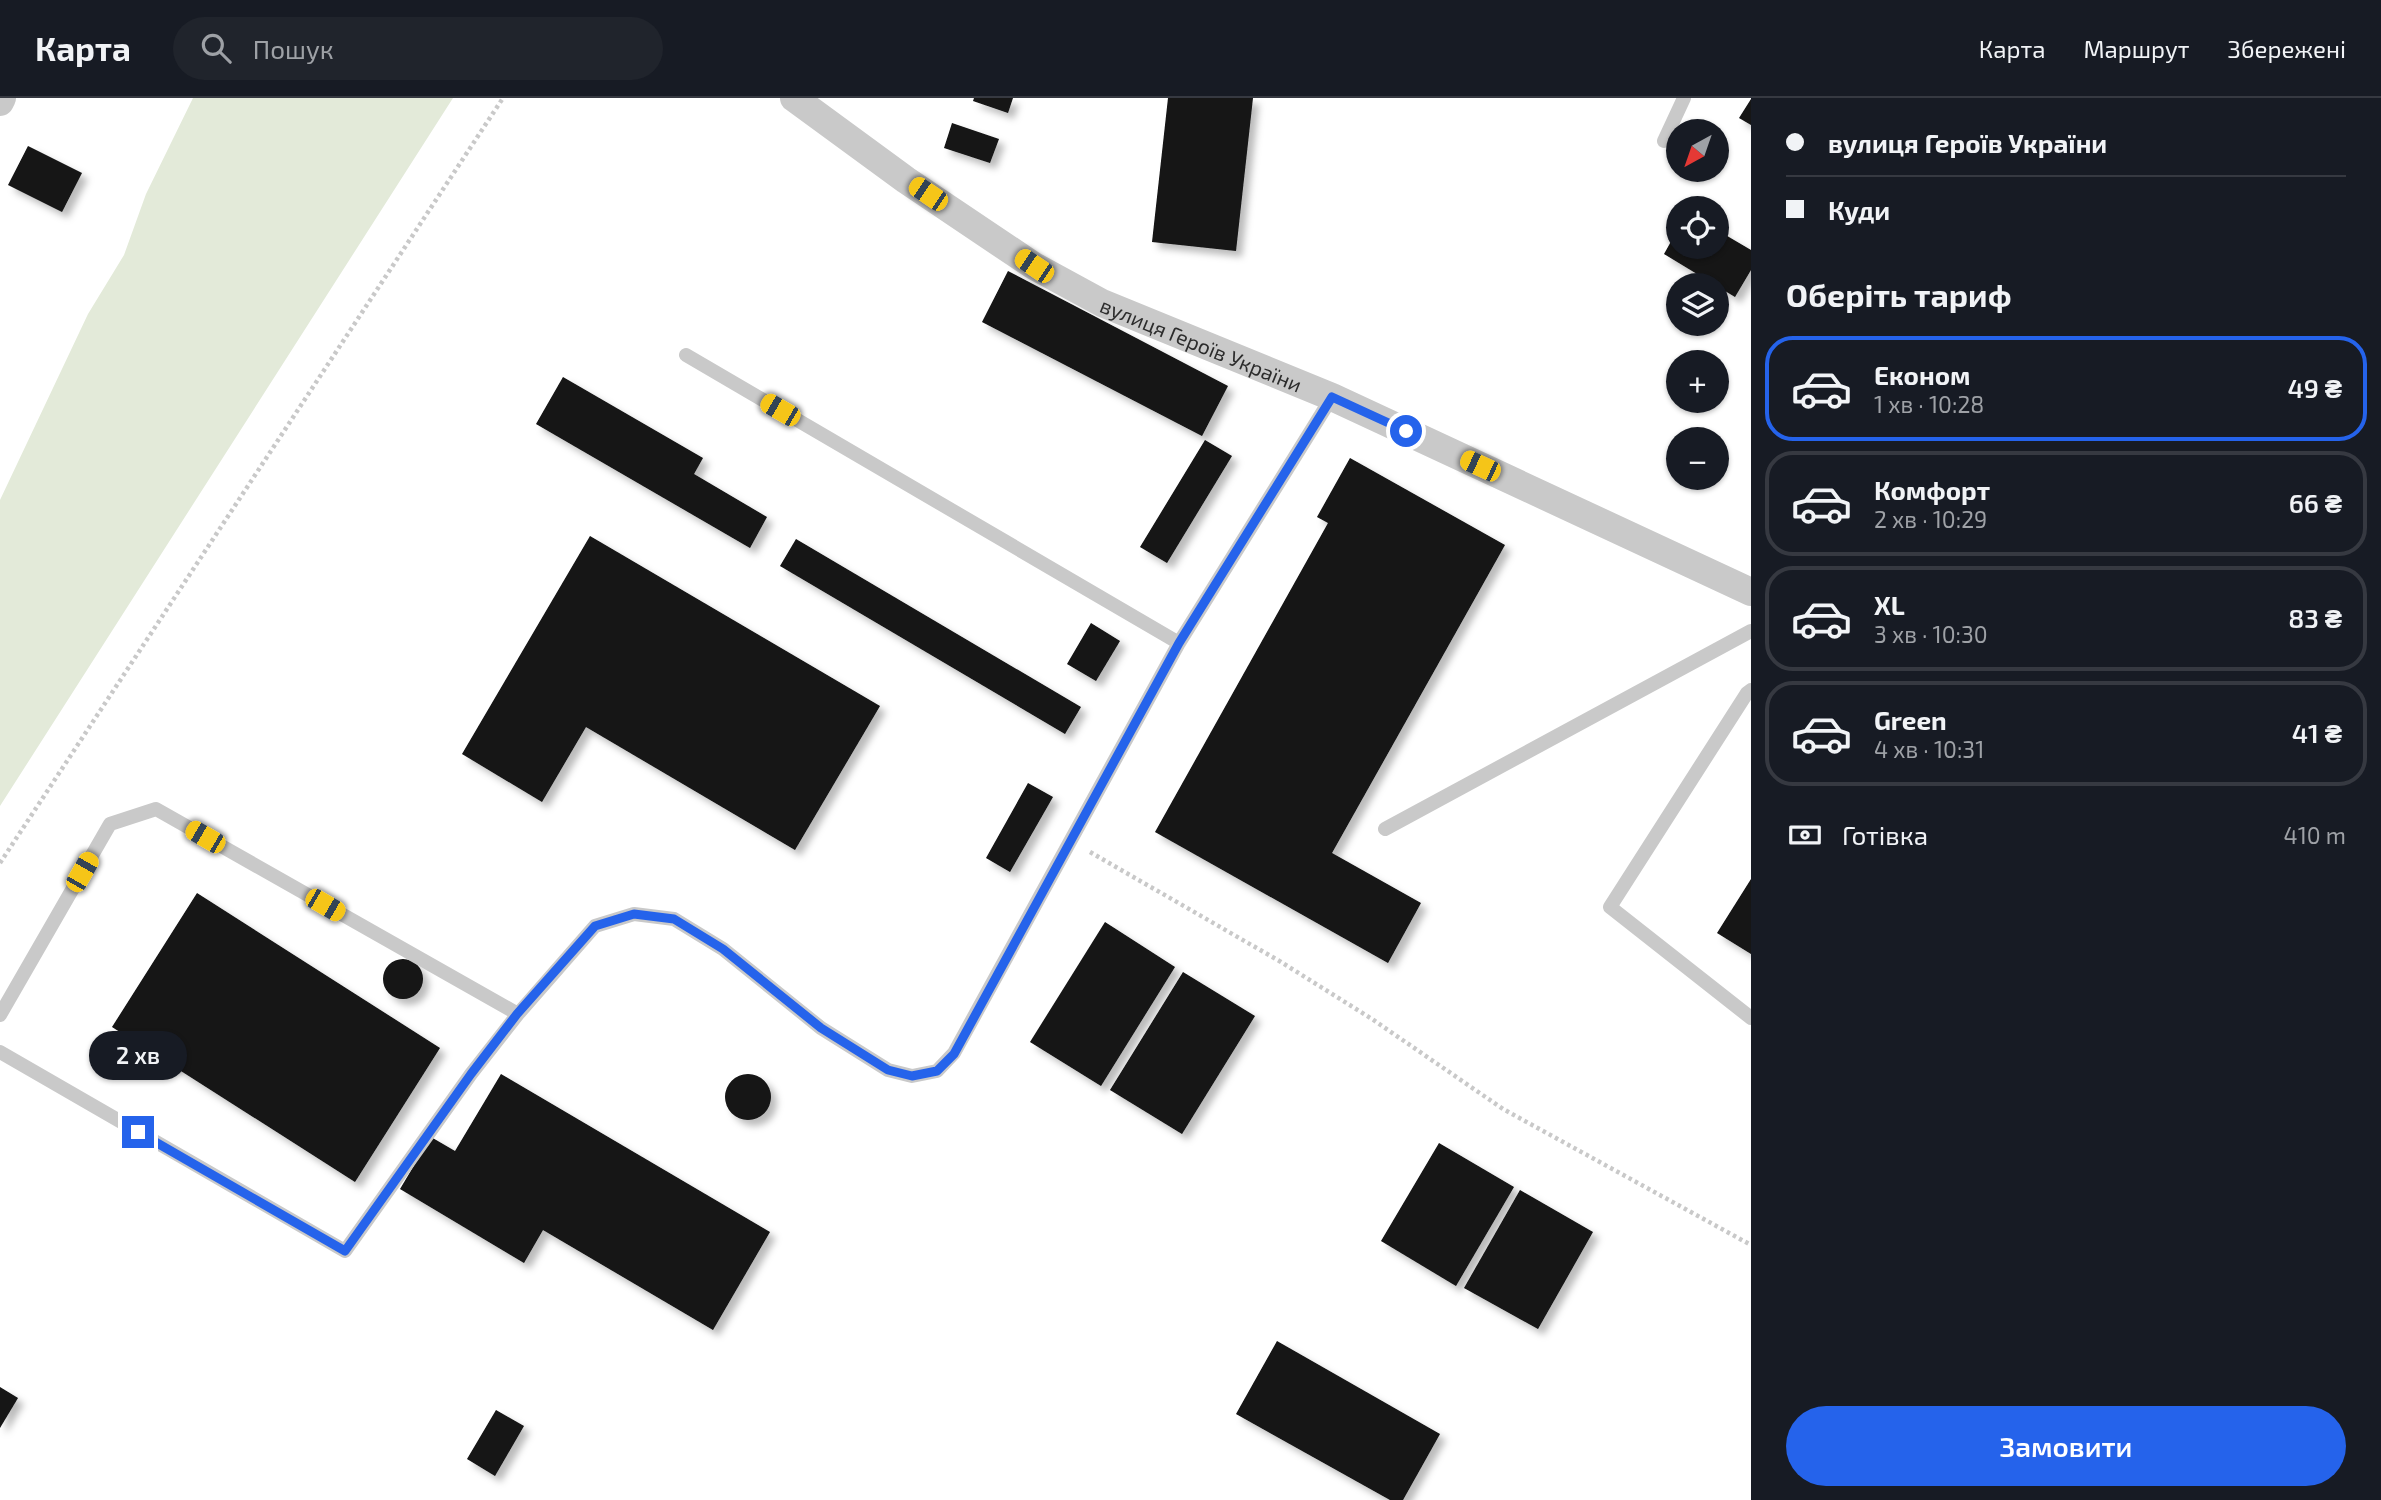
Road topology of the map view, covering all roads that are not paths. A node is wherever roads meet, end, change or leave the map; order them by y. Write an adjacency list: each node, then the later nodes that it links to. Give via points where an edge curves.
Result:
1 (794, 98): 5 (street, вулиця Героїв України, via 1034,266 1102,303)
2 (1684, 98): 3 (lane)
3 (1664, 141)
4 (686, 355): 8 (lane)
5 (1332, 397): 6 (street, вулиця Героїв України); 8 (lane)
6 (1751, 593)
7 (1751, 631): 10 (lane)
8 (1179, 643): 11 (lane, via 954,1054 937,1071 912,1076 888,1070 821,1028 723,949 674,919 634,914 595,926)
9 (1751, 690): 13 (lane, via 1610,907)
10 (1385, 829)
11 (517, 1014): 12 (lane, via 156,809 110,824); 14 (lane, via 345,1251)
12 (0, 1015)
13 (1751, 1018)
14 (0, 1052)

